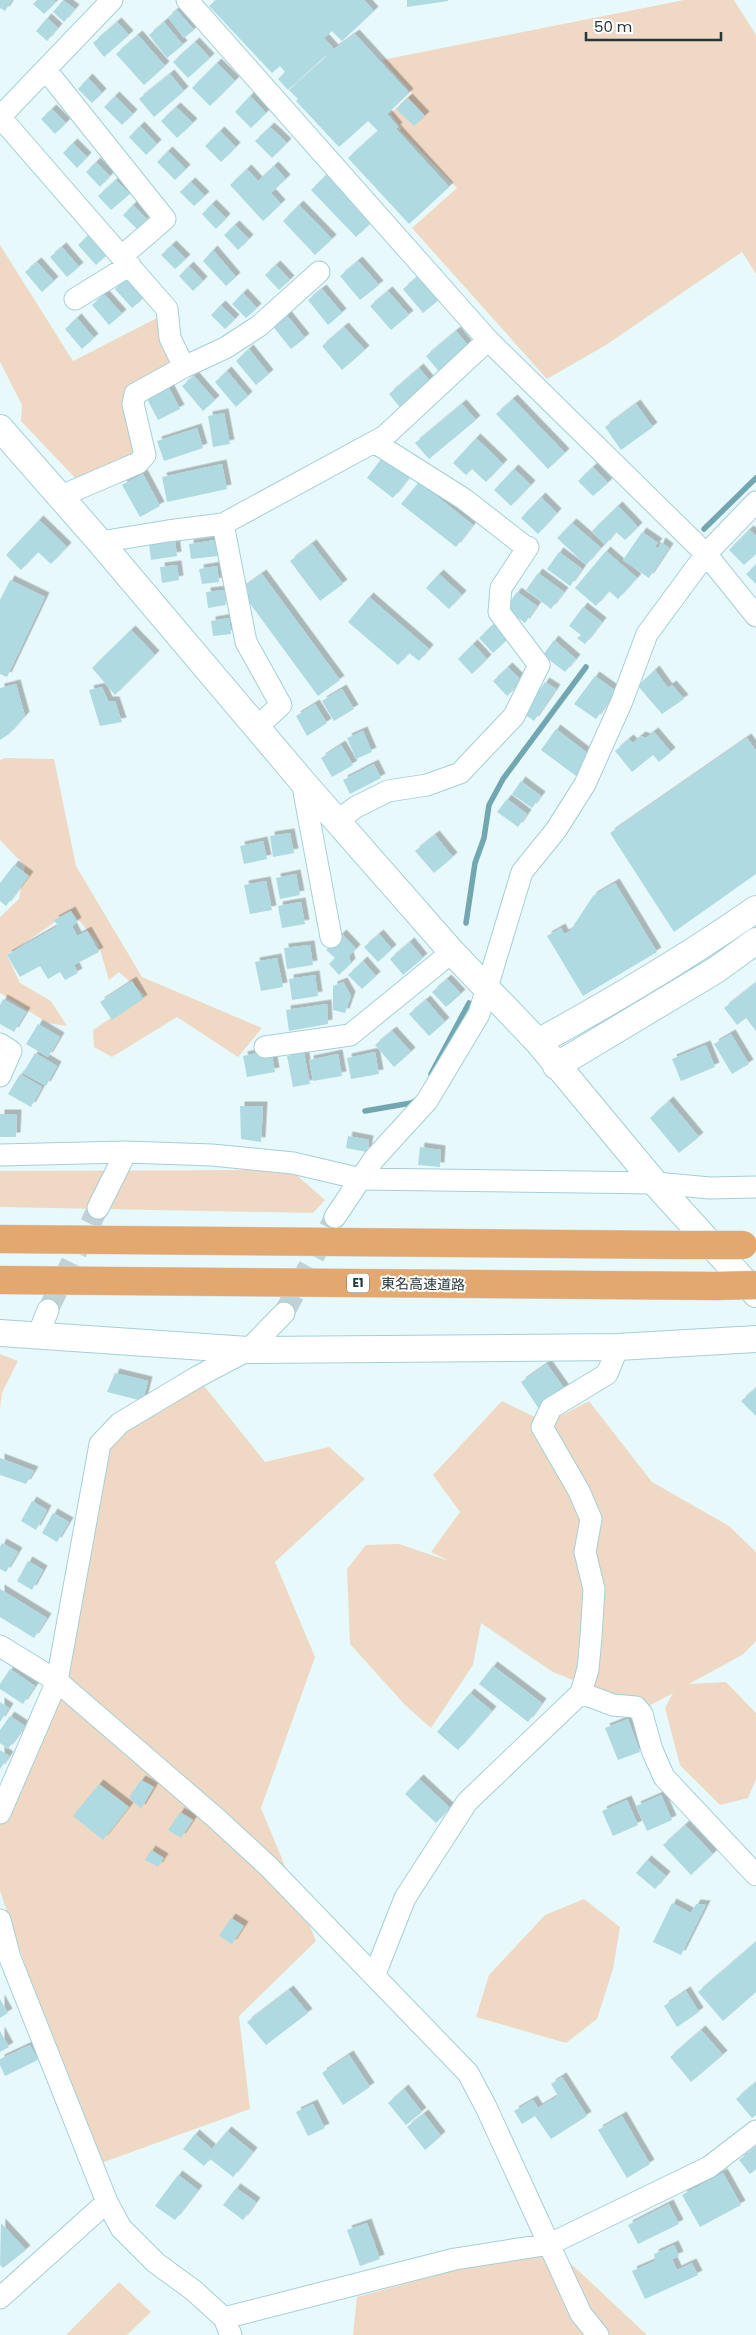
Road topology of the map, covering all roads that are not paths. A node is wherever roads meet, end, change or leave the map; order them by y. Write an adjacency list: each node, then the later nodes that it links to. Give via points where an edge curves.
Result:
1 (112, 0): 3 (street)
2 (187, 0): 8 (street)
3 (46, 70): 4 (street); 5 (street, via 165,219)
4 (0, 117): 5 (street)
5 (126, 261): 7 (street); 9 (street, via 167,309 170,338)
6 (319, 272): 9 (street, via 259,326 225,348)
7 (75, 299)
8 (488, 340): 11 (street, via 385,436); 16 (street)
9 (184, 366): 12 (street, via 135,394 133,404 145,455 138,464)
10 (0, 428): 12 (street)
11 (374, 442): 14 (street); 20 (street, via 464,499 528,548 501,588 500,612 539,665 514,716 460,773 427,785 388,791 356,807)
12 (60, 497): 15 (street)
13 (756, 502): 16 (street)
14 (223, 524): 15 (street); 18 (street, via 246,642 281,706)
15 (100, 542): 18 (street)
16 (706, 554): 17 (street); 25 (street, via 648,634 584,784 556,830 522,872)
17 (756, 616)
18 (257, 726): 19 (street)
19 (302, 781): 20 (street); 22 (street)
20 (338, 821): 24 (street)
21 (756, 909): 26 (street, via 642,984)
22 (331, 937)
23 (756, 941): 29 (street, via 716,970)
24 (452, 952): 25 (street); 28 (street, via 350,1035)
25 (488, 988): 26 (street); 33 (street, via 480,1014 427,1101 374,1159)
26 (538, 1042): 29 (street)
27 (0, 1044): 30 (street, via 11,1051)
28 (265, 1047)
29 (556, 1066): 34 (street)
30 (0, 1076)
31 (126, 1152): 32 (street); 33 (street, via 293,1163); 36 (street)
32 (0, 1155)
33 (362, 1179): 34 (street); 37 (street)
34 (656, 1183): 35 (street, via 710,1188); 42 (street)
35 (756, 1187)
36 (98, 1208)
37 (335, 1217)
38 (0, 1239): 39 (highway, bridge)
39 (749, 1245)
40 (0, 1280): 41 (highway, 東名高速道路 / E1, bridge)
41 (756, 1286)
42 (756, 1294)
43 (48, 1310): 46 (street)
44 (284, 1313): 49 (street)
45 (0, 1333): 46 (street)
46 (38, 1335): 49 (street)
47 (756, 1339): 48 (street)
48 (618, 1348): 49 (street); 52 (street, via 607,1374 551,1408 542,1427 579,1491 591,1519 585,1552 594,1589 588,1669)
49 (248, 1350): 51 (street, via 120,1423 100,1444)
50 (0, 1646): 51 (street)
51 (57, 1681): 53 (street); 56 (street, via 217,1819)
52 (582, 1693): 54 (street, via 613,1705 636,1707 642,1714 664,1777); 56 (street, via 467,1802 405,1898)
53 (0, 1812)
54 (756, 1875)
55 (1, 1924): 58 (street, via 10,1958)
56 (375, 1974): 59 (street, via 468,2073)
57 (756, 2131): 59 (street, via 709,2167)
58 (107, 2202): 60 (street); 61 (street, via 121,2228 156,2263 193,2290)
59 (550, 2244): 61 (street, via 455,2259); 62 (street, via 580,2314)
60 (0, 2298)
61 (227, 2326)
62 (598, 2335)

